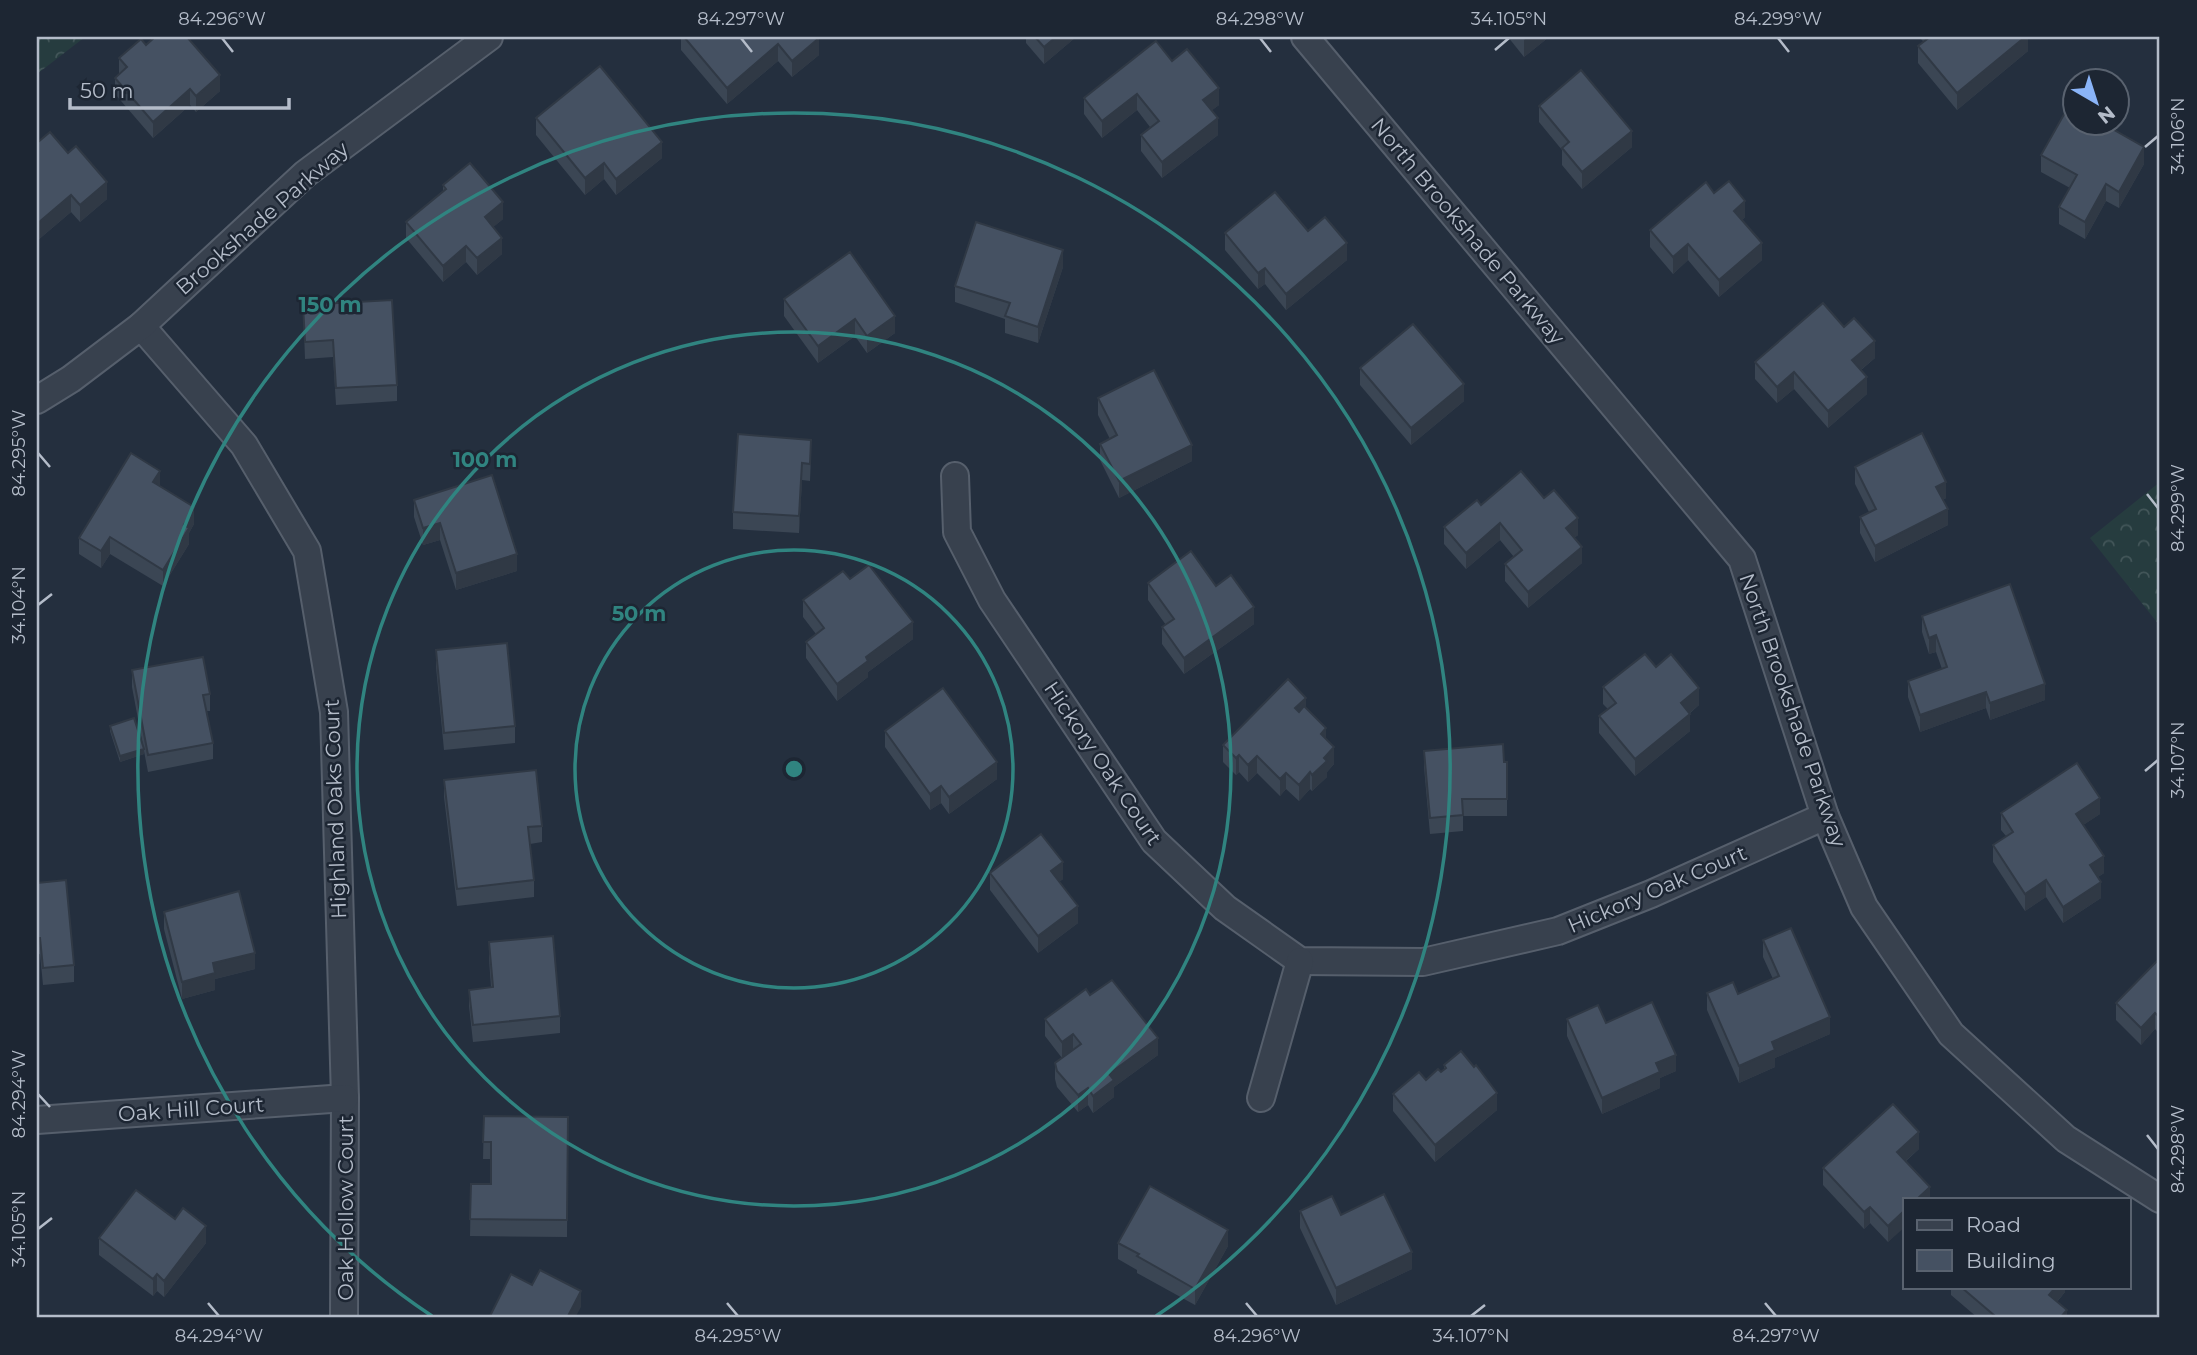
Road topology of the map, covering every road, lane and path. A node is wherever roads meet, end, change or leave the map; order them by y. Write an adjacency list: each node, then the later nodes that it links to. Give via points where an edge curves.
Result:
1 (489, 37): 3 (street, Brookshade Parkway, via 305,174)
2 (1305, 37): 6 (street, North Brookshade Parkway, via 1742,559)
3 (141, 326): 4 (street, Brookshade Parkway); 8 (street, Highland Oaks Court, via 244,445 307,551 334,712)
4 (37, 400)
5 (955, 476): 7 (street, Hickory Oak Court, via 957,532 992,600 1154,841 1225,908)
6 (1825, 816): 7 (street, Hickory Oak Court, via 1558,931 1423,962); 11 (street, North Brookshade Parkway, via 1864,907 1951,1034 2066,1139)
7 (1300, 961): 9 (street)
8 (345, 1098): 10 (street, Oak Hill Court); 12 (street, Oak Hollow Court)
9 (1261, 1098)
10 (37, 1120)
11 (2160, 1199)
12 (344, 1318)

